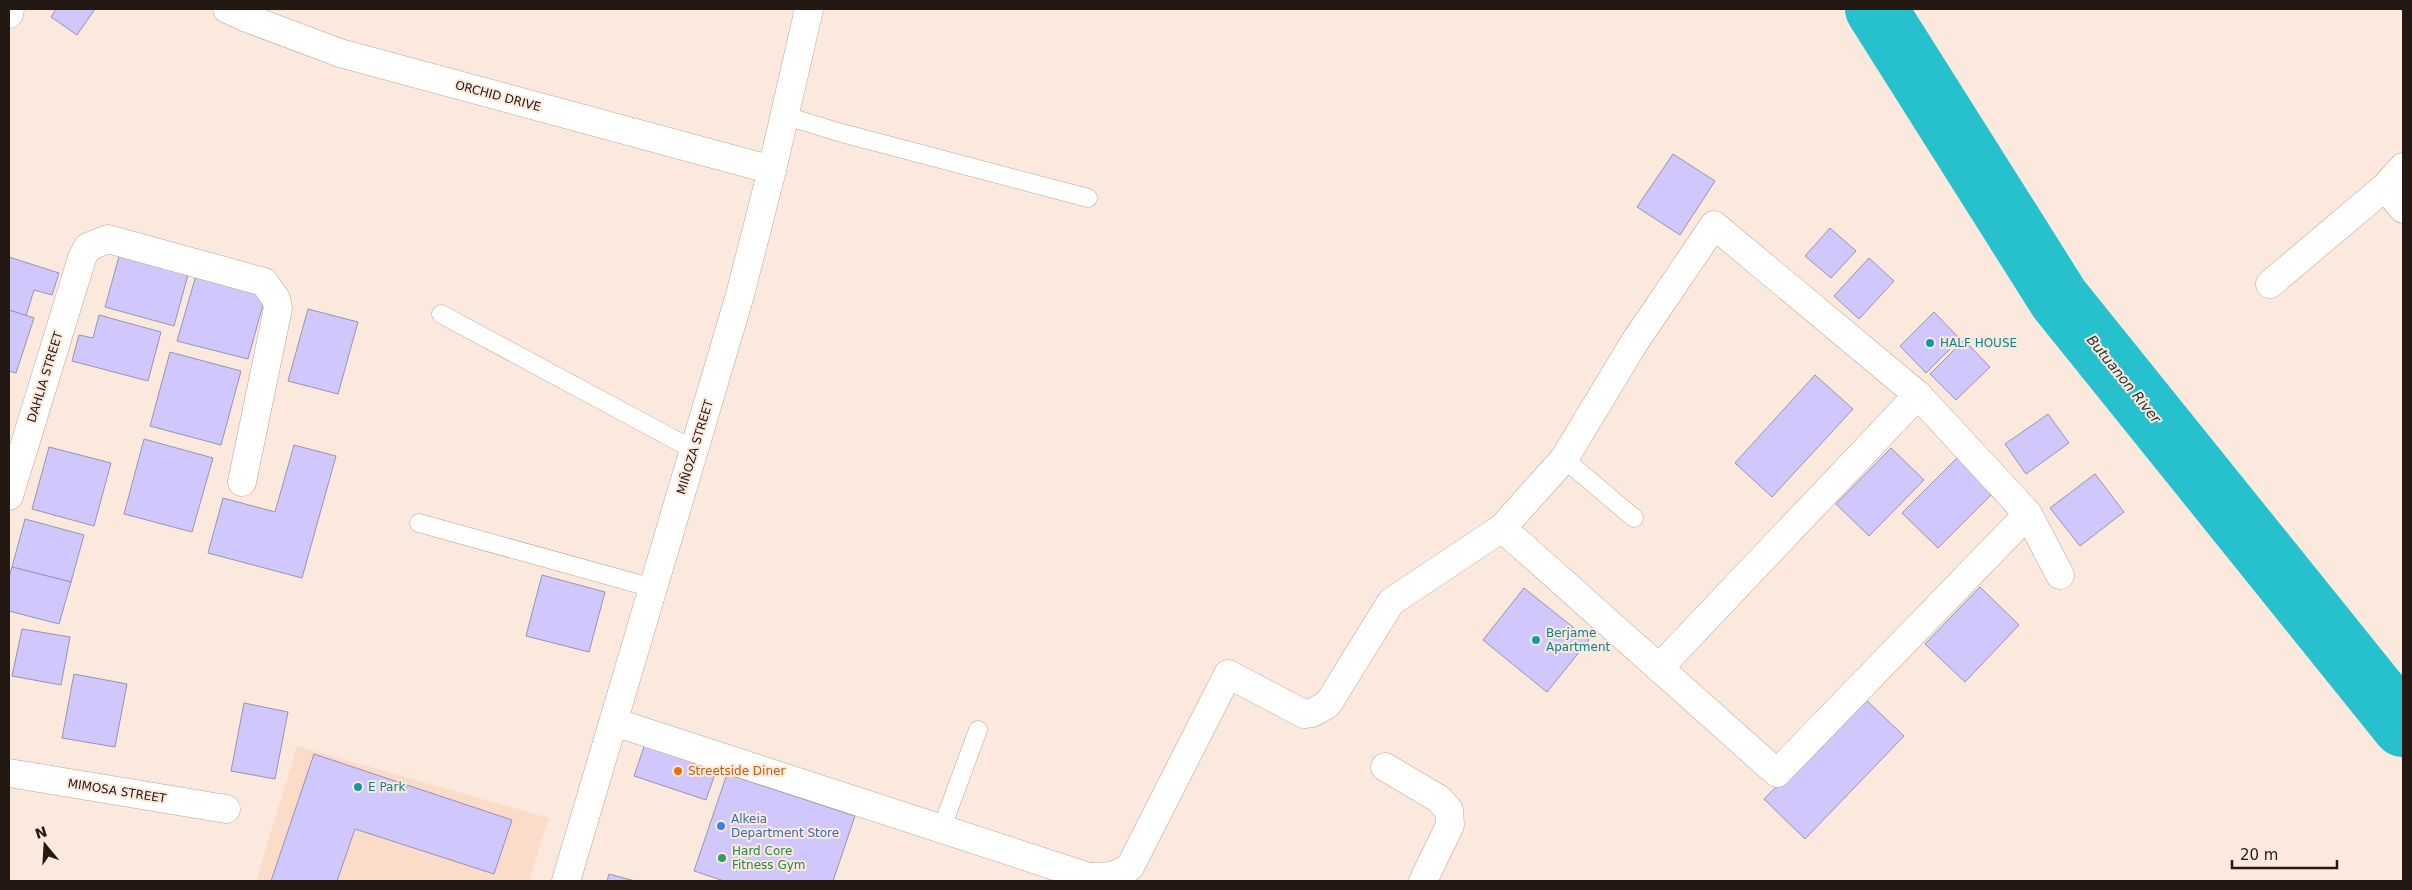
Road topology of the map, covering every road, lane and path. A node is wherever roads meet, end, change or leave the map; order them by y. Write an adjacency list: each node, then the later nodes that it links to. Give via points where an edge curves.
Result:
1 (10, 9): 4 (street)
2 (227, 9): 7 (street, ORCHID DRIVE, via 340,53)
3 (809, 9): 5 (street, MIÑOZA STREET)
4 (9, 14)
5 (783, 115): 7 (street, MIÑOZA STREET); 9 (lane)
6 (2403, 167): 8 (street)
7 (772, 170): 14 (street, MIÑOZA STREET, via 740,295)
8 (2385, 187): 10 (street); 11 (street)
9 (1088, 198)
10 (2403, 209)
11 (2270, 284)
12 (441, 314): 14 (lane)
13 (1918, 395): 15 (street, via 1714,224 1634,343); 18 (street); 24 (street)
14 (694, 450): 23 (street, MIÑOZA STREET)
15 (1564, 460): 19 (lane); 21 (street)
16 (242, 482): 17 (street, DAHLIA STREET, via 278,308 272,292 264,282 108,239 88,247 82,258)
17 (9, 496)
18 (2028, 514): 22 (street); 24 (street, via 1777,773)
19 (1634, 518)
20 (418, 523): 23 (lane)
21 (1502, 528): 24 (street); 30 (street, via 1391,602 1328,704 1312,713 1304,714 1228,674 1130,867 1113,876 1089,877)
22 (2060, 576)
23 (653, 588): 25 (street, MIÑOZA STREET)
24 (1659, 668)
25 (614, 722): 30 (street); 31 (street, MIÑOZA STREET)
26 (978, 730): 30 (lane)
27 (1385, 767): 32 (street, via 1444,802 1451,815 1450,825)
28 (9, 773): 29 (street, MIMOSA STREET)
29 (226, 809)
30 (941, 830)
31 (566, 881)
32 (1423, 881)

